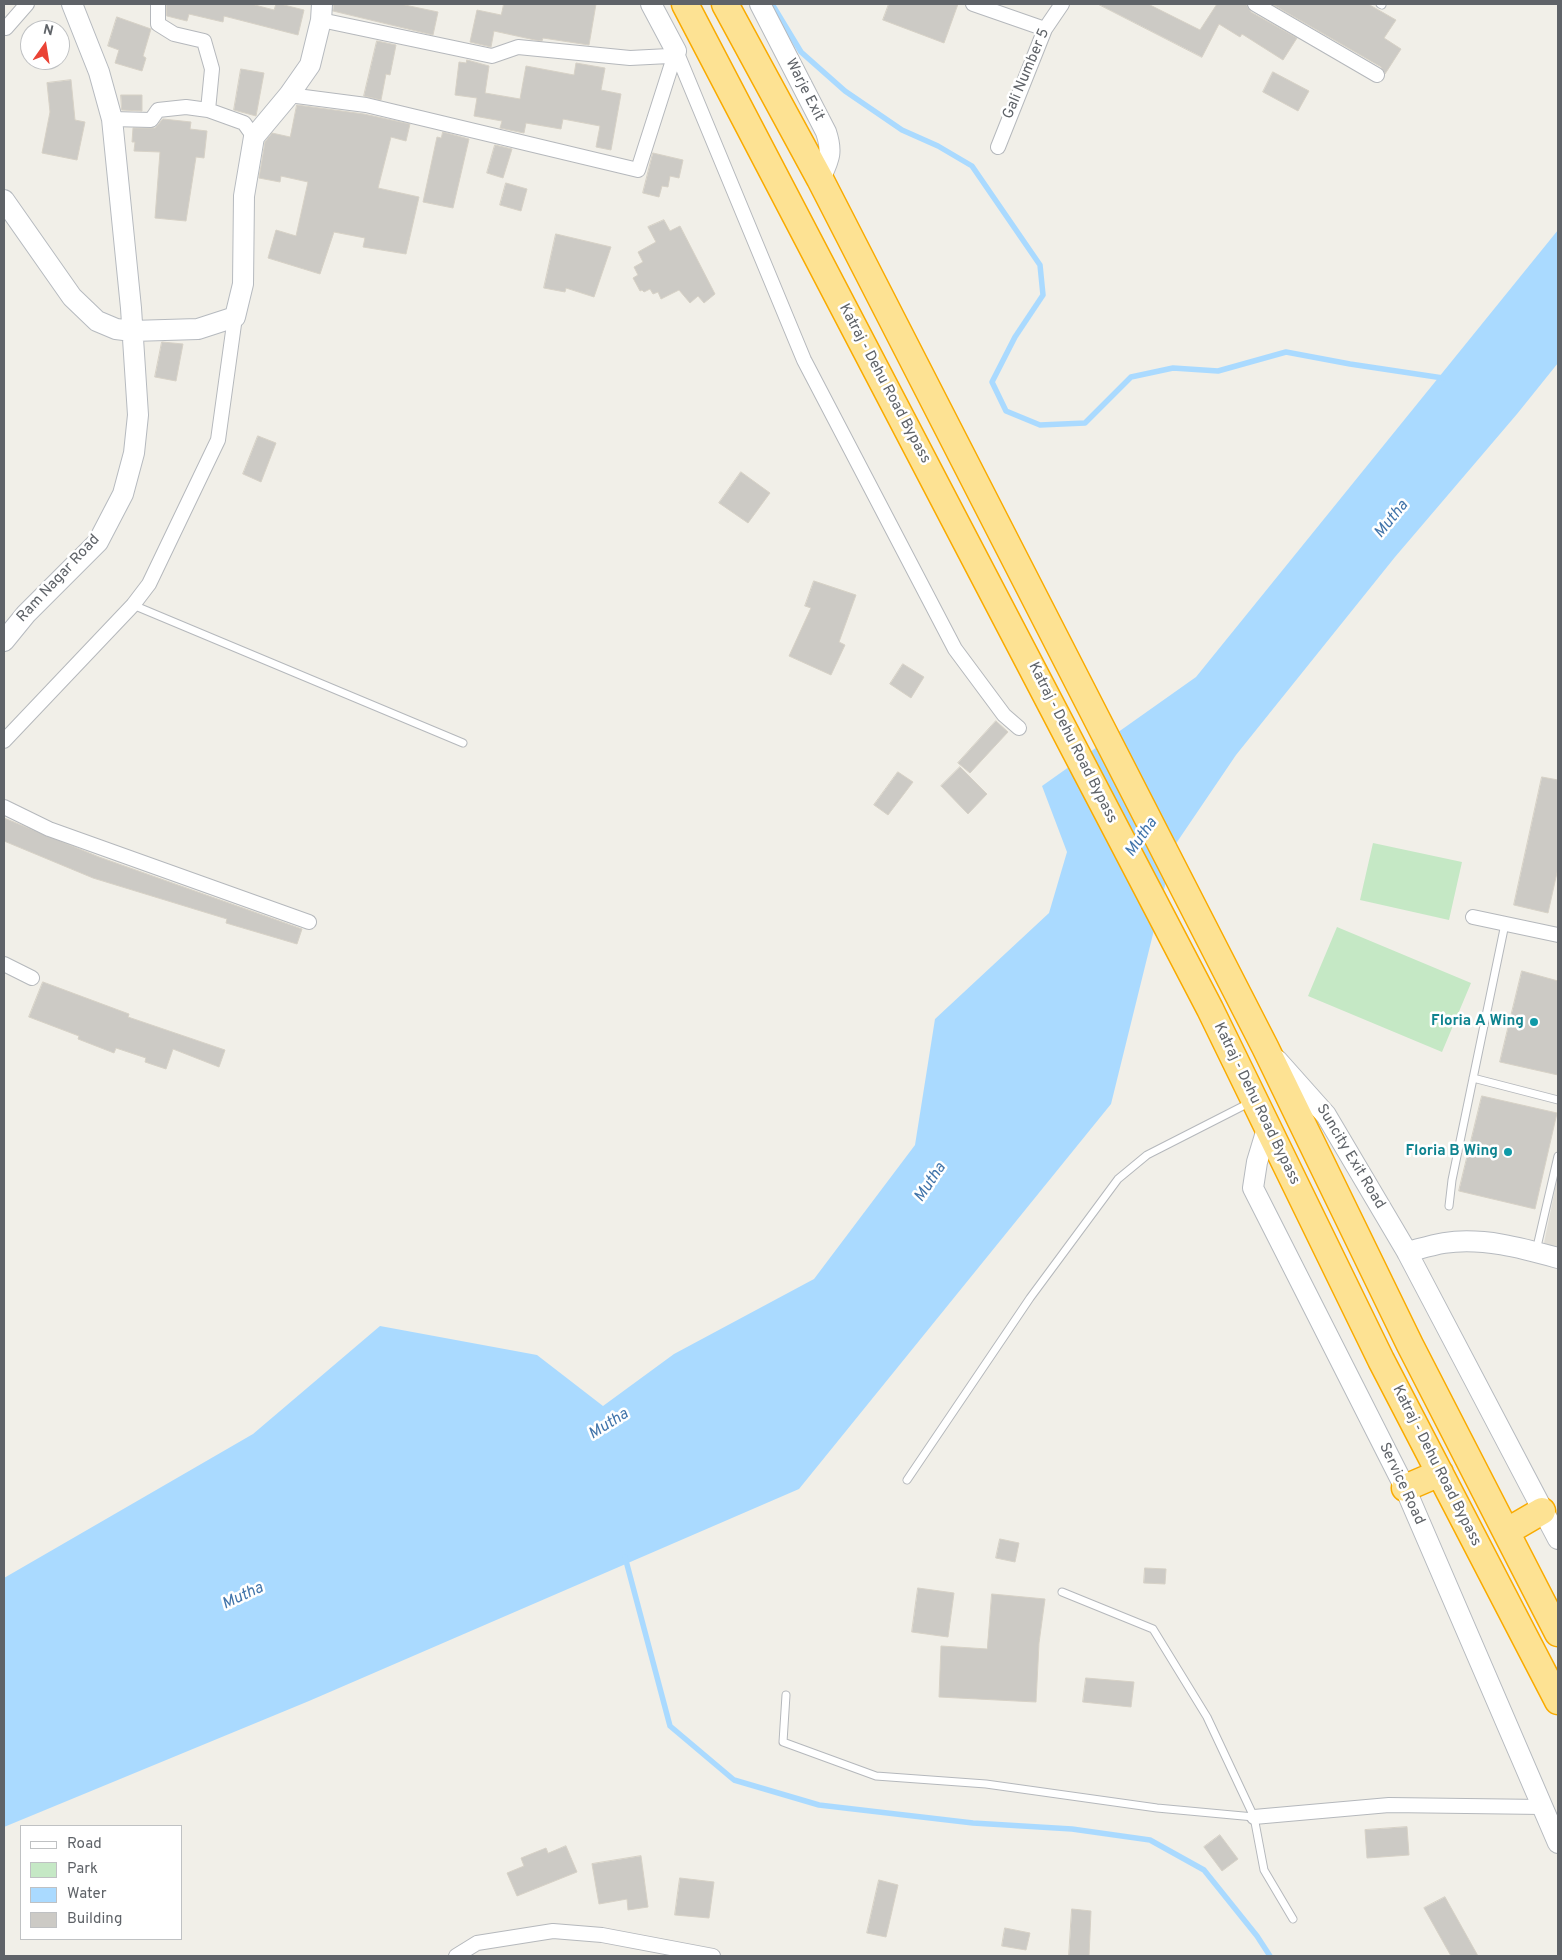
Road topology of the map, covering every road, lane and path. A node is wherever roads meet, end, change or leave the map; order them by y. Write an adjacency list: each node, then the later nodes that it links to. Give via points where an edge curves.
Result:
1 (28, 4): 12 (street)
2 (72, 4): 18 (street, Ram Nagar Road, via 99,72)
3 (158, 4): 17 (street, via 158,24 174,34 204,41 212,69)
4 (651, 4): 14 (street)
5 (726, 4): 21 (highway)
6 (760, 4): 21 (street, Warje Exit, via 826,132 831,147)
7 (973, 4): 13 (street)
8 (1062, 4): 13 (street, Gali Number 5)
9 (1255, 4): 15 (street)
10 (321, 12): 14 (street, via 492,56 518,47 630,58 669,56); 16 (street, via 310,65)
11 (690, 12): 14 (street); 39 (highway, Katraj - Dehu Road Bypass, via 1210,1009)
12 (6, 28)
13 (1045, 29): 20 (street, Gali Number 5)
14 (676, 51): 16 (street, via 638,170 366,105); 27 (street, via 804,360 955,649 1004,715)
15 (1377, 74)
16 (290, 95): 19 (street)
17 (208, 110): 18 (street, via 158,110 151,120); 19 (street, via 244,123)
18 (112, 119): 24 (street, Ram Nagar Road)
19 (254, 137): 23 (street, via 244,196 243,284)
20 (998, 147)
21 (820, 179): 37 (highway)
22 (4, 200): 24 (street, via 72,297 97,321)
23 (234, 317): 24 (street, via 198,329); 25 (street, via 218,440 149,584)
24 (132, 331): 26 (street, Ram Nagar Road, via 138,415 134,453 123,494 98,542 26,614)
25 (134, 605): 28 (street); 29 (lane)
26 (4, 641)
27 (1019, 728)
28 (4, 741)
29 (464, 743)
30 (4, 808): 32 (street, via 49,829)
31 (1473, 917): 33 (street)
32 (309, 922)
33 (1505, 924): 34 (street); 38 (lane)
34 (1558, 936)
35 (4, 964): 36 (street)
36 (32, 978)
37 (1265, 1047): 44 (street, Suncity Exit Road, via 1326,1115); 51 (highway, via 1410,1345)
38 (1473, 1078): 40 (lane); 43 (lane)
39 (1254, 1100): 41 (highway, Katraj - Dehu Road Bypass); 48 (lane, via 1147,1155 1118,1179 1030,1298)
40 (1558, 1100)
41 (1267, 1129): 47 (highway, Katraj - Dehu Road Bypass); 49 (street, Service Road, via 1253,1188)
42 (1558, 1156): 45 (lane)
43 (1449, 1206)
44 (1407, 1252): 45 (street, via 1445,1243 1473,1242); 50 (street)
45 (1536, 1252): 46 (street)
46 (1558, 1258)
47 (1440, 1473): 49 (highway); 56 (highway, Katraj - Dehu Road Bypass)
48 (907, 1480)
49 (1405, 1488): 57 (street, Service Road)
50 (1542, 1511): 51 (highway); 52 (street)
51 (1506, 1532): 54 (highway)
52 (1558, 1540)
53 (1062, 1592): 58 (lane, via 1153,1629 1207,1717)
54 (1558, 1633)
55 (786, 1695): 58 (lane, via 783,1742 876,1776 986,1784 1157,1808)
56 (1558, 1701)
57 (1543, 1807): 58 (street, via 1389,1804); 59 (street, Service Road)
58 (1254, 1817): 60 (lane, via 1264,1870)
59 (1558, 1843)
60 (1293, 1919)
61 (456, 1956): 62 (street, via 477,1942 553,1931 602,1935)
62 (713, 1956)

